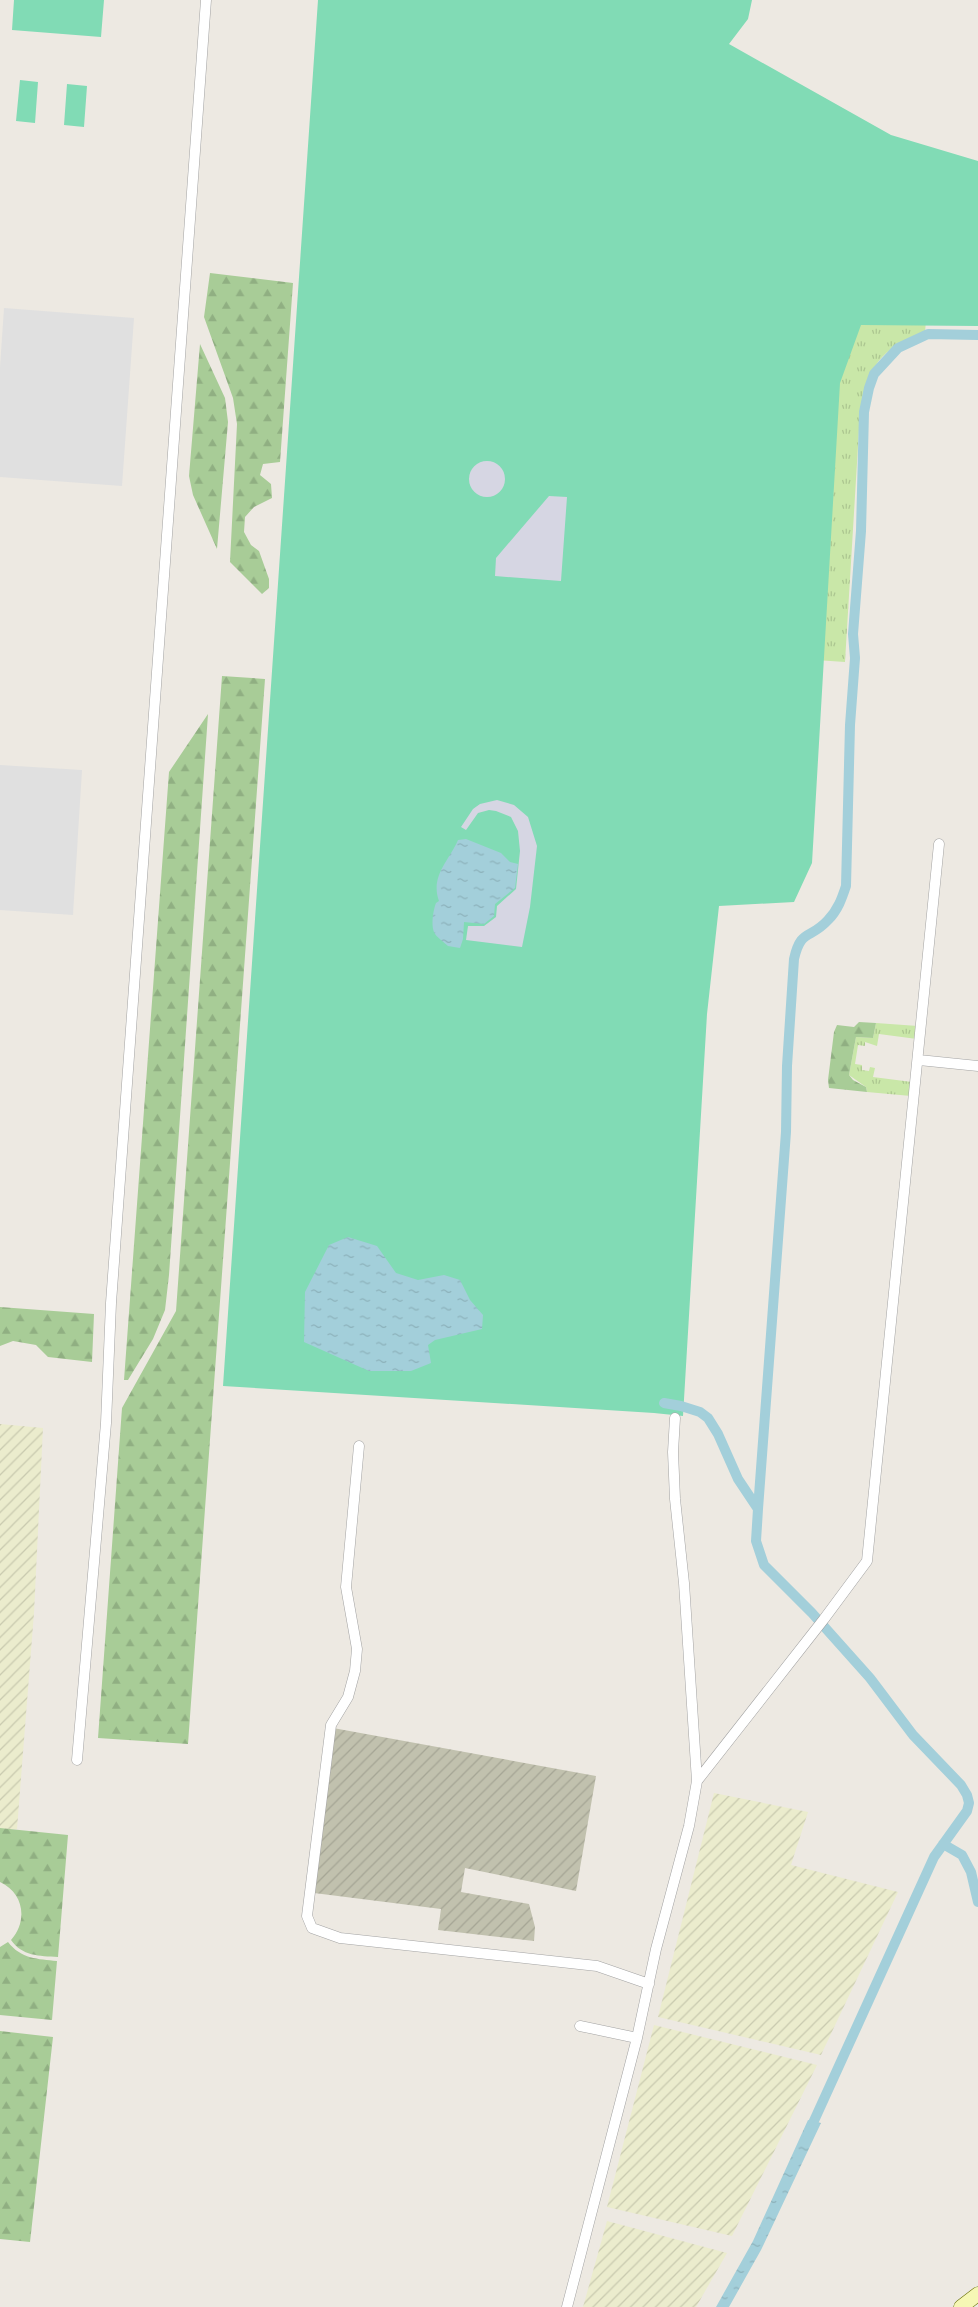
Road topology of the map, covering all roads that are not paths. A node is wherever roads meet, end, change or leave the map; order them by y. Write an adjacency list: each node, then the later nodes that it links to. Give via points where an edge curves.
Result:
1 (206, 0): 7 (street, via 111,1302 106,1423)
2 (939, 844): 3 (street)
3 (918, 1060): 4 (street); 8 (street, via 867,1561)
4 (978, 1066)
5 (675, 1418): 8 (street, via 675,1499)
6 (359, 1446): 9 (street, via 346,1587 357,1649 356,1664 348,1697 331,1725 307,1916 312,1928 340,1938 597,1966)
7 (77, 1760)
8 (697, 1781): 9 (street, via 689,1826)
9 (649, 1984): 11 (street)
10 (580, 2026): 11 (street)
11 (637, 2038): 13 (street)
12 (978, 2294): 14 (street)
13 (566, 2307)
14 (961, 2307)

